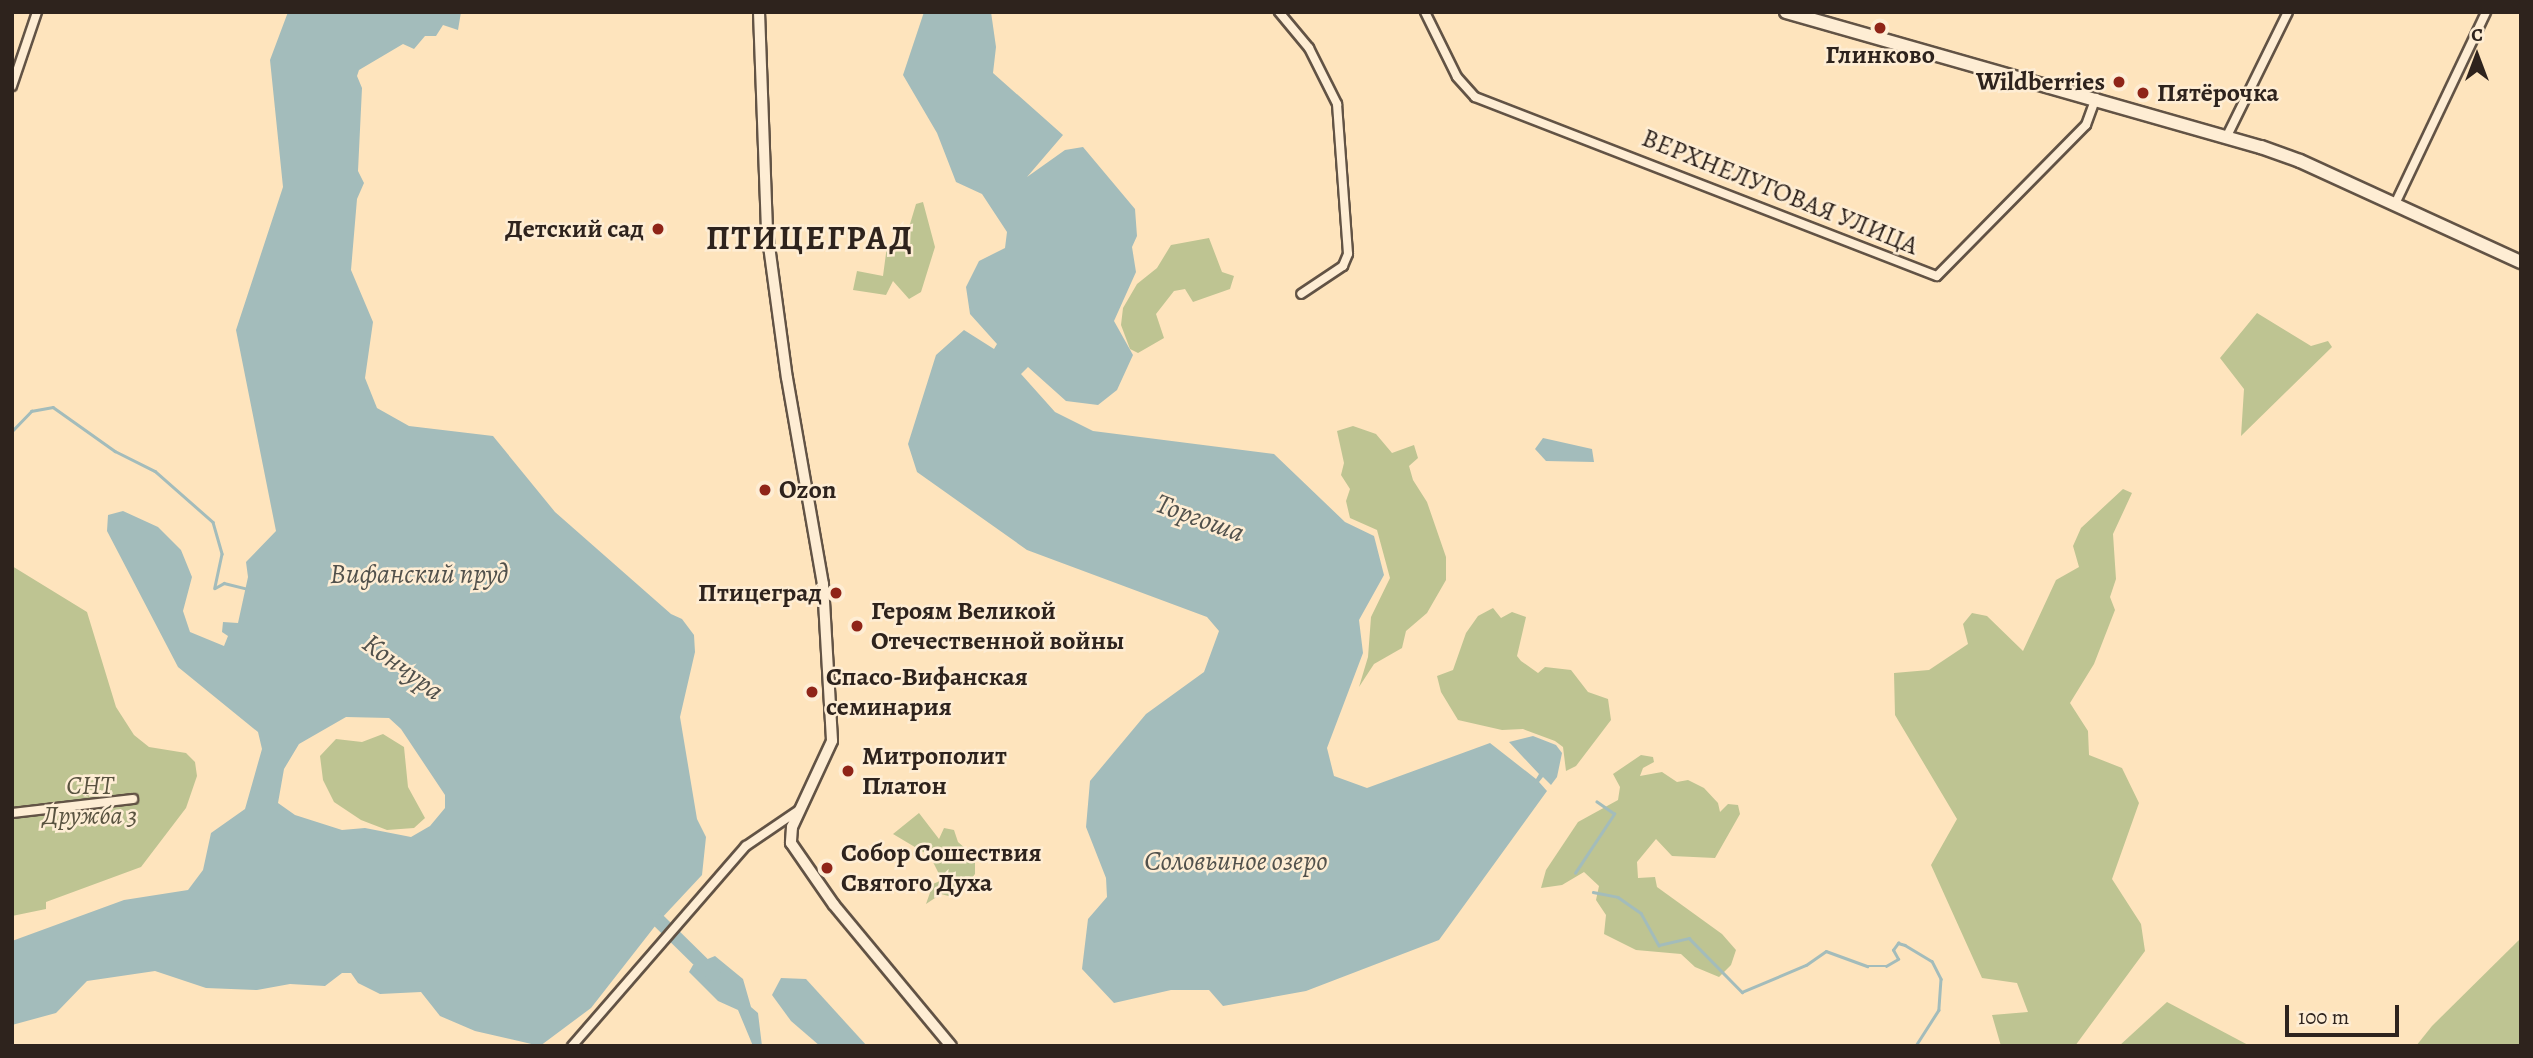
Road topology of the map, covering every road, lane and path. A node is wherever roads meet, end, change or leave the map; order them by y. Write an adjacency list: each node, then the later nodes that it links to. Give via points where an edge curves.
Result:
1 (37, 12): 8 (street)
2 (760, 12): 15 (street, via 767,230 823,584 832,741)
3 (1279, 12): 13 (street, via 1309,48 1337,104 1348,254 1343,266)
4 (1426, 12): 9 (street, ВЕРХНЕЛУГОВАЯ УЛИЦА, via 1457,77 1475,97 1937,276 2086,125)
5 (1786, 12): 9 (main road)
6 (2288, 12): 10 (street)
7 (2486, 12): 11 (street)
8 (12, 86)
9 (2096, 98): 10 (main road)
10 (2226, 138): 11 (main road, via 2300,161)
11 (2395, 204): 12 (main road)
12 (2521, 262)
13 (1301, 294)
14 (134, 799): 16 (street)
15 (800, 809): 17 (street, via 747,846); 18 (street, via 792,827 793,852)
16 (12, 813)
17 (572, 1046)
18 (951, 1046)

